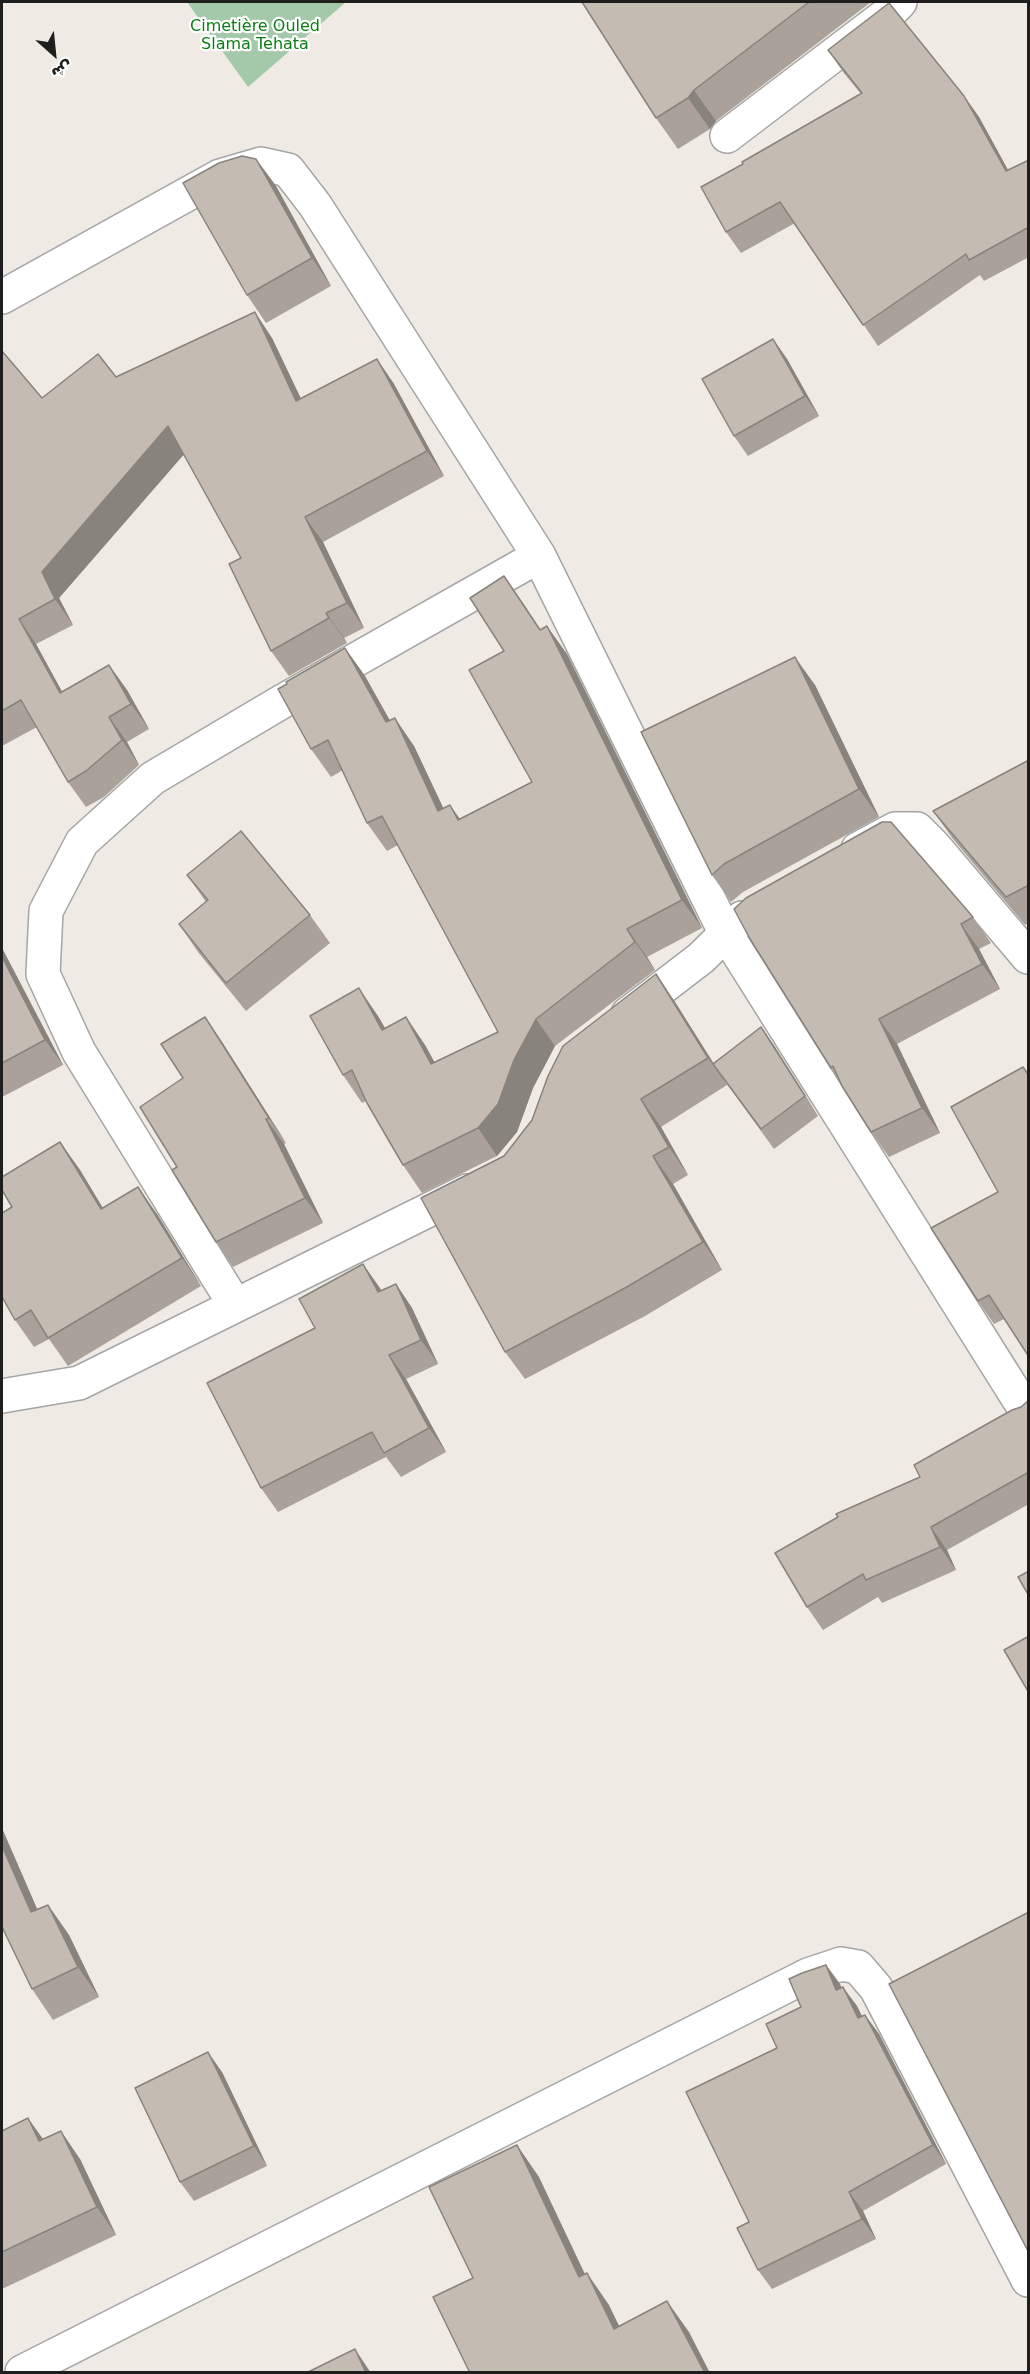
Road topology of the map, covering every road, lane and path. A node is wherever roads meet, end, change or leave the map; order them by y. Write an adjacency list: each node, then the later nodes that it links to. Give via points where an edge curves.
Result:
1 (900, 2): 2 (street)
2 (727, 136)
3 (2, 297): 4 (street, via 220,176 261,164 288,170 315,205)
4 (539, 556): 7 (street); 11 (street, via 153,778 82,842 46,911 43,974 79,1052)
5 (834, 863): 8 (street, via 895,829 916,830)
6 (763, 902): 7 (street)
7 (725, 932): 9 (street, via 701,958); 13 (street)
8 (1029, 957)
9 (603, 1034)
10 (498, 1176): 11 (street)
11 (235, 1305): 12 (street, via 79,1383)
12 (2, 1396)
13 (1029, 1413)
14 (1029, 2280): 15 (street, via 876,1988 858,1967 841,1964 797,1981)
15 (22, 2373)

